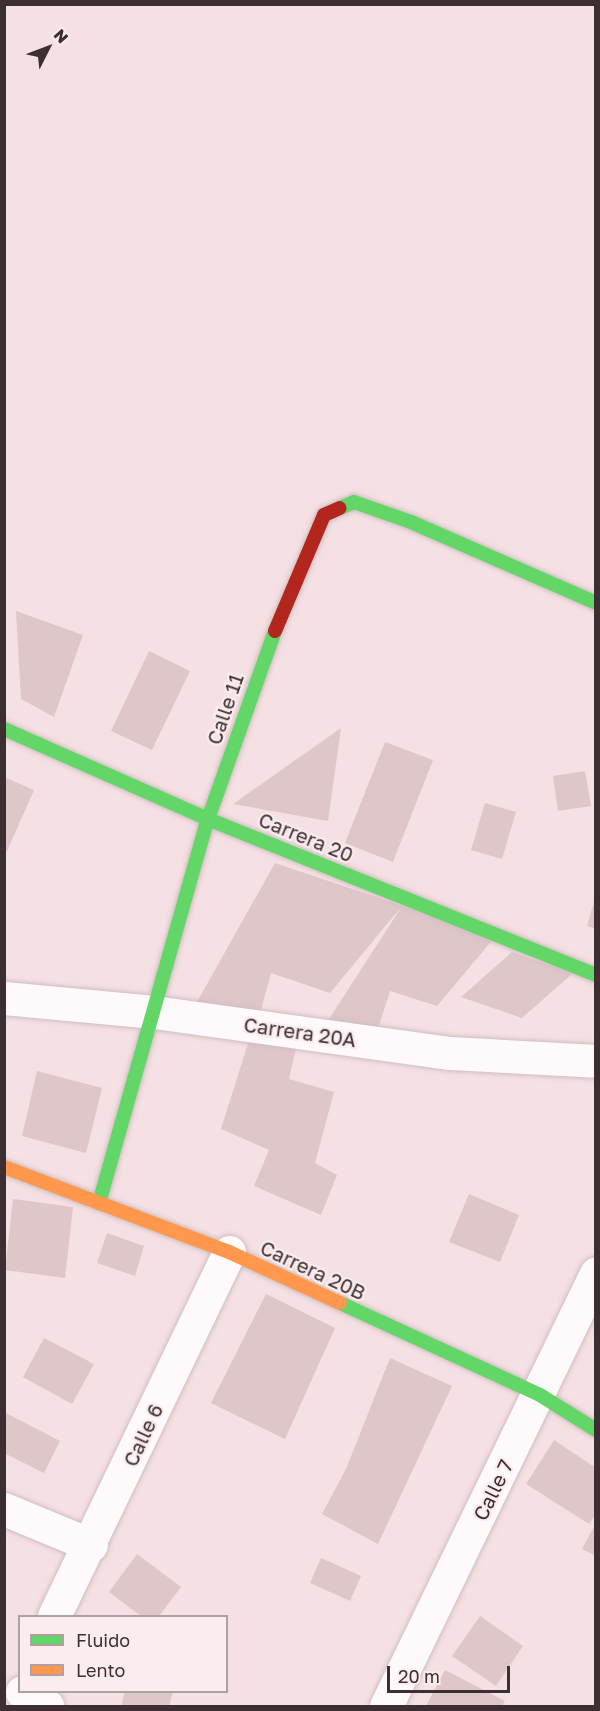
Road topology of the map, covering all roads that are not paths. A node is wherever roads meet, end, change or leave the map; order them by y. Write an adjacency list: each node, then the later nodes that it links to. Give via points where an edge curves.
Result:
1 (596, 603): 3 (street, Calle 11, via 411,522 354,502 324,515 263,659)
2 (4, 729): 3 (street, Carrera 20)
3 (208, 819): 4 (street, Carrera 20); 6 (street, Calle 11)
4 (596, 975)
5 (4, 998): 6 (street, Carrera 20A)
6 (154, 1012): 7 (street, Carrera 20A, via 450,1053); 9 (street, Calle 11)
7 (596, 1060)
8 (4, 1167): 9 (street, Carrera 20B)
9 (99, 1203): 10 (street, Carrera 20B)
10 (229, 1252): 12 (street, Carrera 20B); 15 (street, Calle 6)
11 (596, 1273): 12 (street, Calle 7)
12 (540, 1395): 13 (street, Carrera 20B); 19 (street, Calle 7)
13 (596, 1430)
14 (4, 1509): 15 (street)
15 (90, 1545): 16 (street, Calle 6)
16 (55, 1615)
17 (19, 1693): 18 (street)
18 (47, 1707)
19 (386, 1707)

